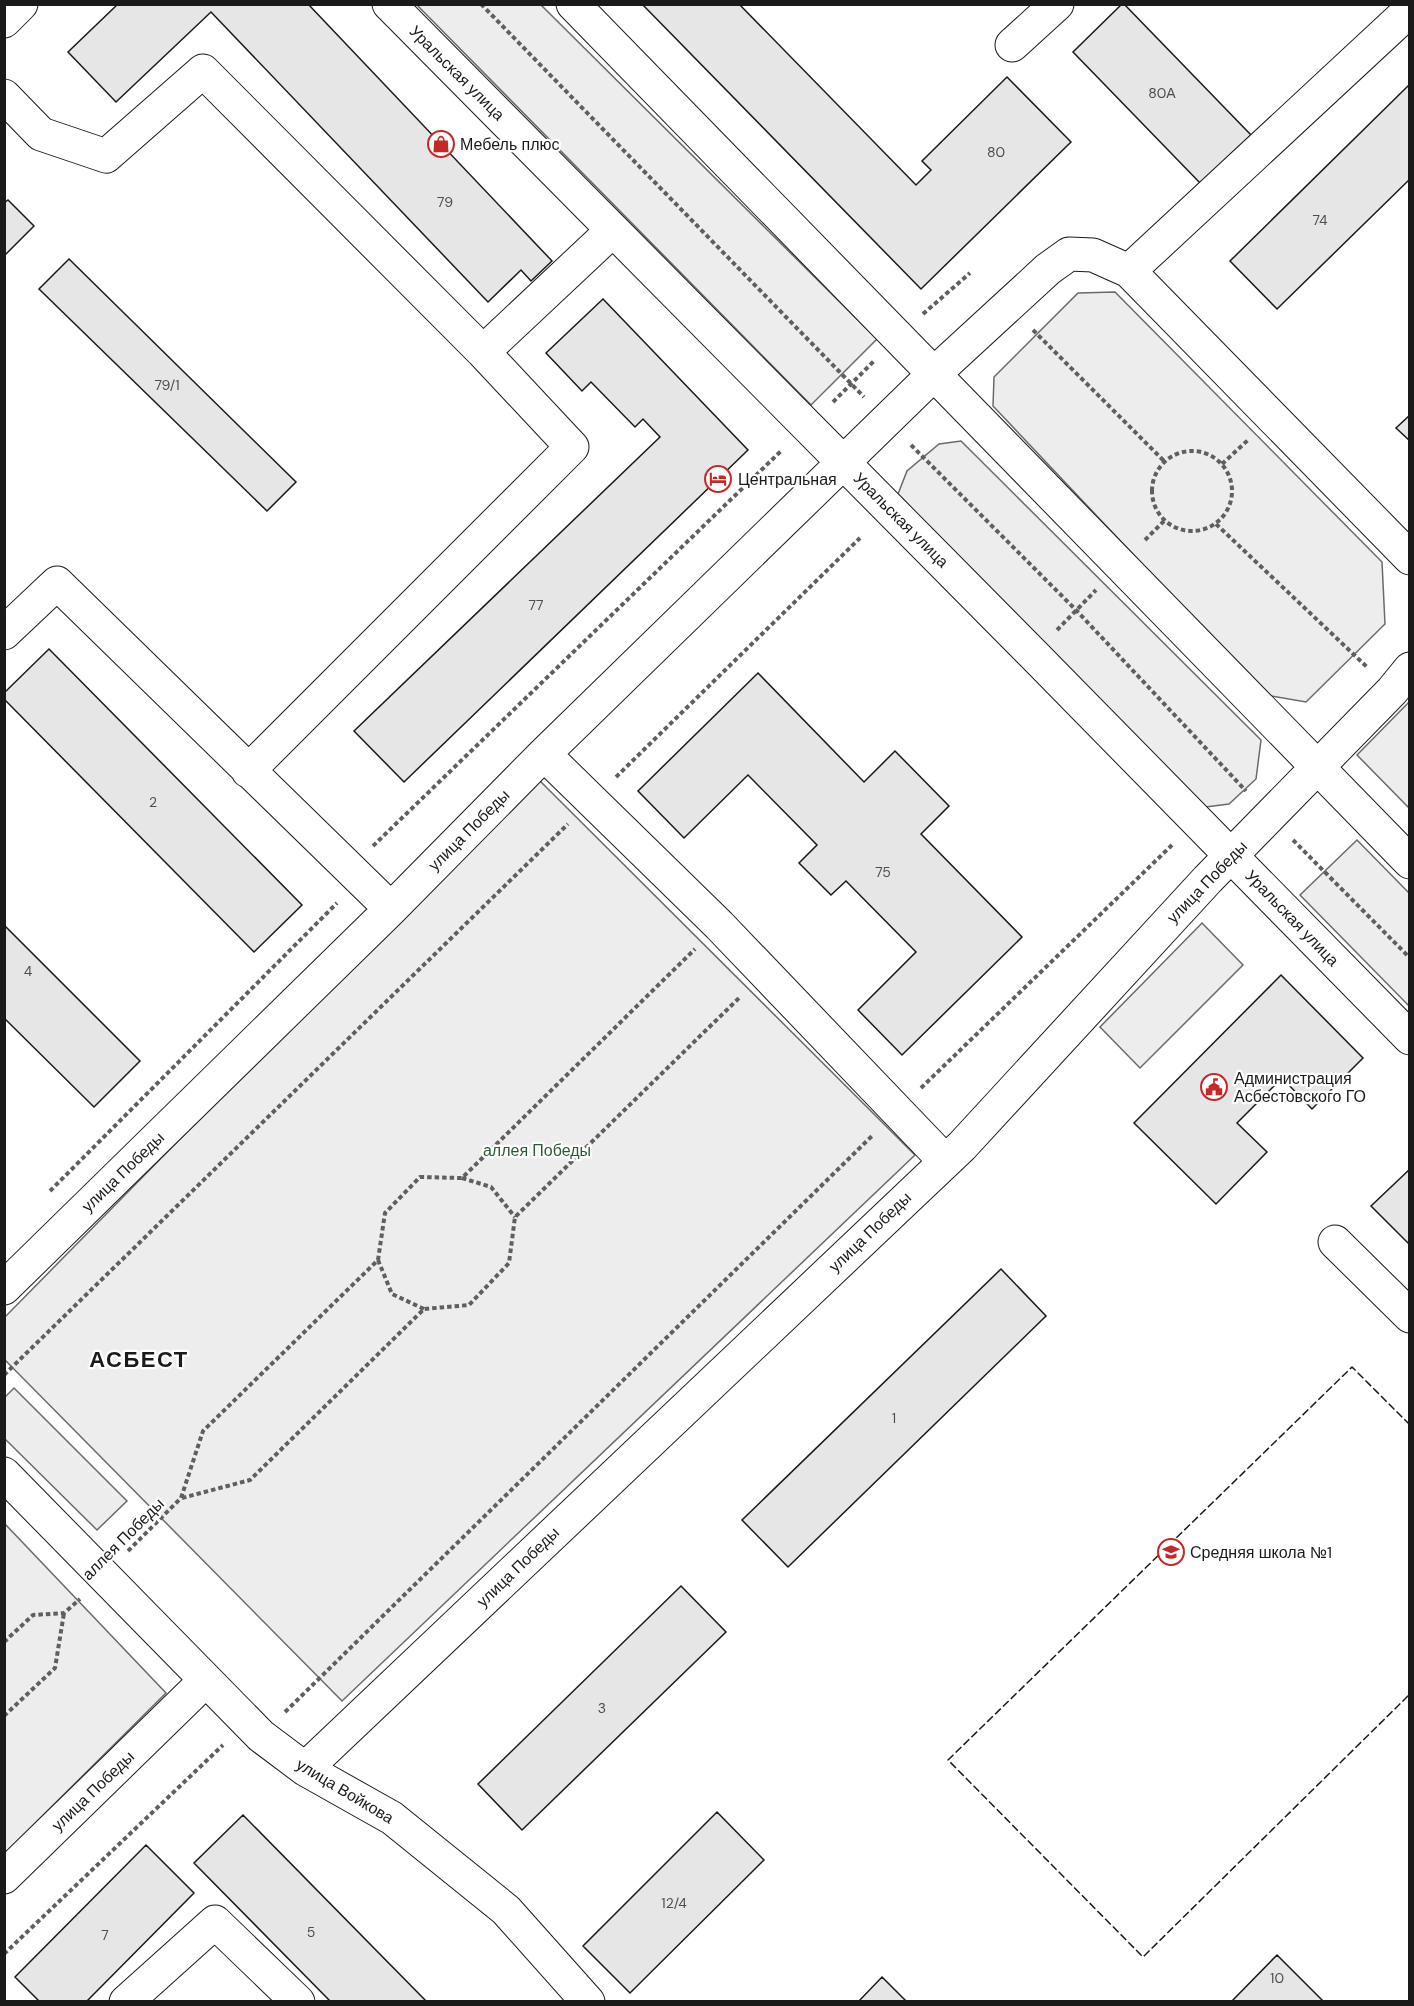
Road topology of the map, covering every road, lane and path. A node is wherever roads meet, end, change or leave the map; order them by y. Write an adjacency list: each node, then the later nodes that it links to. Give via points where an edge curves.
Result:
1 (21, 4): 6 (street)
2 (389, 4): 9 (street, Уральская улица)
3 (573, 4): 13 (street)
4 (1057, 4): 7 (street)
5 (1410, 10): 10 (street)
6 (4, 21)
7 (1012, 45)
8 (4, 96): 14 (street, via 41,134 106,156 203,71)
9 (613, 230): 14 (street); 16 (street, Уральская улица)
10 (1129, 271): 12 (street, улица Победы, via 1093,255 1069,254); 21 (street)
11 (970, 273): 13 (path)
12 (1009, 306): 15 (street, улица Победы); 17 (path)
13 (899, 336): 15 (street); 16 (path)
14 (483, 352): 26 (street, via 572,447)
15 (935, 373): 18 (street, улица Победы); 25 (street)
16 (808, 426): 18 (street, Уральская улица); 32 (path)
17 (1164, 461): 19 (path, via 1151,485 1151,498 1164,521 1190,532); 19 (path, via 1175,454 1200,451 1222,464 1229,475 1232,495 1225,514)
18 (844, 463): 24 (street, улица Победы); 30 (street, Уральская улица)
19 (1216, 524): 23 (path)
20 (860, 538): 27 (path)
21 (1409, 556)
22 (4, 633): 26 (street, via 57,583)
23 (1401, 680): 25 (street, улица Победы)
24 (544, 754): 27 (street); 33 (street, улица Победы)
25 (1318, 766): 28 (street, улица Победы); 31 (street)
26 (248, 771): 32 (street)
27 (592, 801): 34 (street); 48 (path)
28 (1269, 816): 30 (street, улица Победы); 35 (path)
29 (1173, 844): 38 (path)
30 (1231, 856): 37 (street, Уральская улица); 39 (street, улица Победы)
31 (1410, 862)
32 (356, 874): 33 (street); 41 (path)
33 (391, 909): 45 (street, улица Победы)
34 (719, 925): 36 (street); 40 (path)
35 (1410, 958)
36 (765, 973): 38 (street); 42 (path)
37 (1410, 1038)
38 (897, 1111): 39 (street); 56 (path)
39 (945, 1161): 57 (street, улица Победы)
40 (462, 1178): 42 (path, via 491,1187); 44 (path, via 420,1177 385,1213)
41 (46, 1194)
42 (515, 1216): 46 (path, via 509,1263 469,1305)
43 (1335, 1242): 47 (street)
44 (378, 1260): 46 (path, via 392,1294); 50 (path, аллея Победы, via 203,1431)
45 (4, 1288)
46 (424, 1309): 50 (path, via 250,1480)
47 (1410, 1316)
48 (4, 1375)
49 (4, 1474): 51 (street, улица Войкова)
50 (181, 1498): 51 (path, аллея Победы)
51 (104, 1575): 52 (path, аллея Победы); 54 (street, улица Войкова)
52 (64, 1613): 53 (path, via 33,1615); 55 (path, via 55,1668)
53 (4, 1642)
54 (206, 1680): 56 (street, улица Войкова); 58 (street, улица Победы)
55 (4, 1716)
56 (254, 1729): 57 (street, улица Войкова); 59 (path)
57 (304, 1769): 62 (street, улица Войкова, via 392,1818 506,1910)
58 (4, 1877)
59 (4, 1954)
60 (126, 2001): 61 (street, via 215,1922)
61 (298, 2001)
62 (588, 2001)

